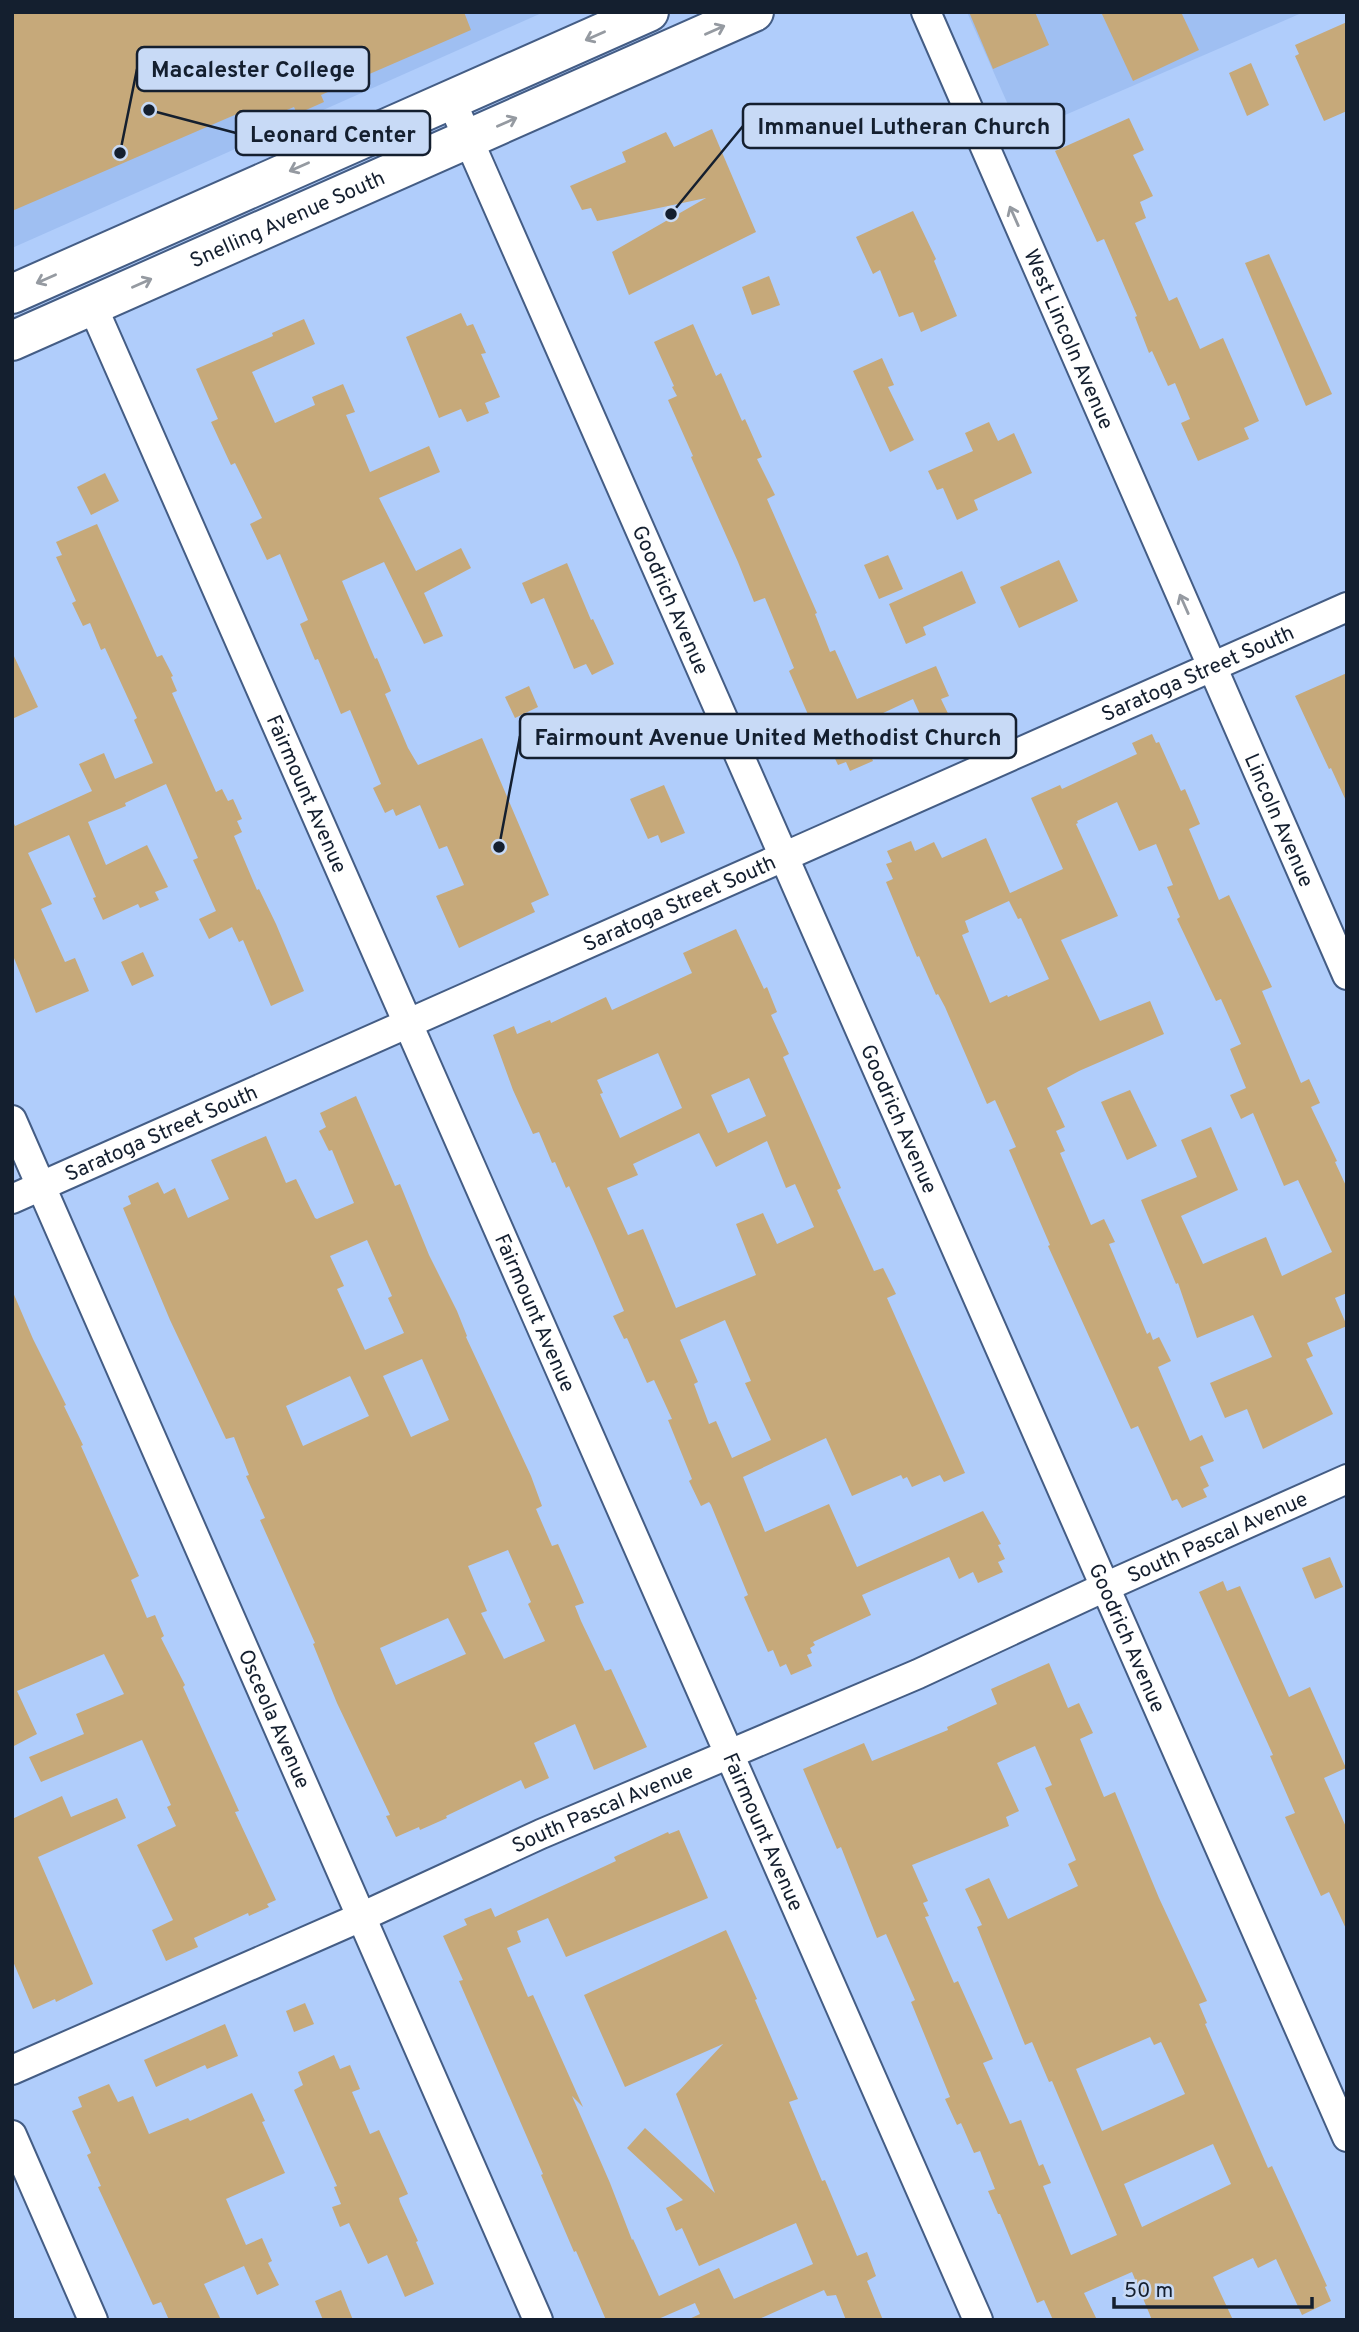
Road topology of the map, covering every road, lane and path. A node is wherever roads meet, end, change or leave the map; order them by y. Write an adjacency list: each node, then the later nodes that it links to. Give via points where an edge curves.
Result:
1 (649, 12): 4 (main road, Snelling Avenue South, one-way to 4)
2 (754, 12): 5 (main road, Snelling Avenue South, one-way to 2)
3 (926, 12): 10 (street, West Lincoln Avenue, one-way to 3)
4 (451, 100): 5 (street, Goodrich Avenue); 6 (main road, Snelling Avenue South, one-way to 6)
5 (468, 139): 7 (main road, Snelling Avenue South, one-way to 5); 11 (street, Goodrich Avenue)
6 (12, 294)
7 (92, 305): 8 (main road, Snelling Avenue South); 13 (street, Fairmount Avenue)
8 (12, 341)
9 (1347, 607): 10 (street, Saratoga Street South)
10 (1212, 667): 11 (street, Saratoga Street South); 12 (street, Lincoln Avenue)
11 (783, 857): 13 (street, Saratoga Street South); 18 (street, Goodrich Avenue)
12 (1347, 975)
13 (408, 1023): 15 (street, Saratoga Street South); 19 (street, Fairmount Avenue)
14 (12, 1120): 15 (street, Osceola Avenue)
15 (41, 1186): 16 (street, Saratoga Street South); 20 (street, Osceola Avenue)
16 (12, 1199)
17 (1347, 1479): 18 (street, South Pascal Avenue)
18 (1105, 1587): 19 (street, South Pascal Avenue, via 918,1674); 23 (street, Goodrich Avenue)
19 (729, 1754): 20 (street, South Pascal Avenue); 26 (street, Fairmount Avenue)
20 (361, 1917): 21 (street, South Pascal Avenue); 25 (street, Osceola Avenue)
21 (12, 2070)
22 (12, 2135): 24 (street)
23 (1347, 2137)
24 (93, 2320)
25 (538, 2320)
26 (978, 2320)

